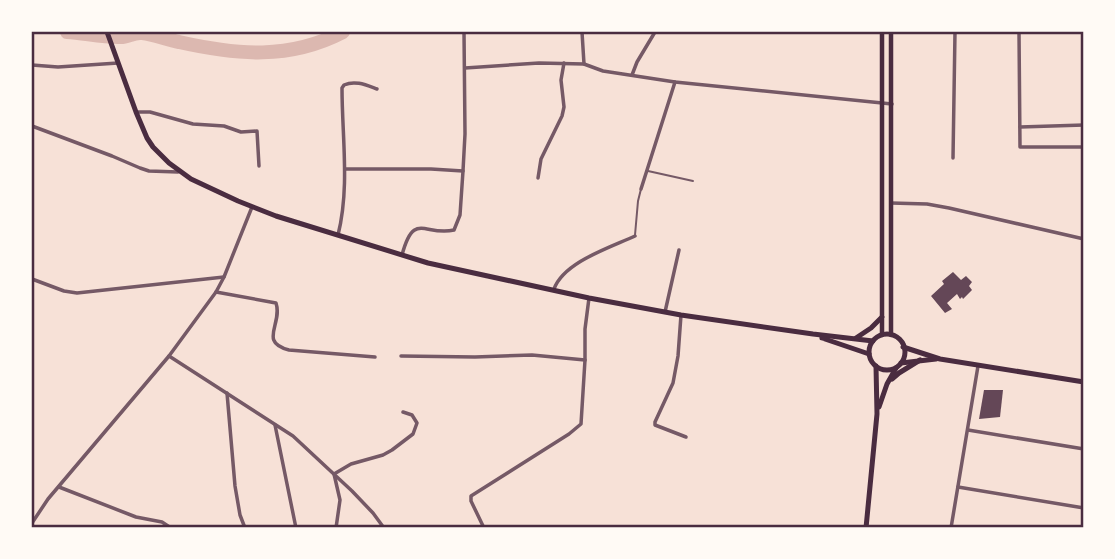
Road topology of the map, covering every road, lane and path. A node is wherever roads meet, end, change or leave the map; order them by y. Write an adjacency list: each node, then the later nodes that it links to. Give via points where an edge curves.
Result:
1 (107, 32): 9 (main road)
2 (464, 32): 13 (street)
3 (582, 32): 11 (street)
4 (655, 32): 14 (street)
5 (883, 32): 17 (main road)
6 (891, 32): 18 (main road)
7 (955, 32): 24 (street)
8 (1019, 32): 22 (street)
9 (118, 61): 12 (street); 19 (main road)
10 (564, 64): 11 (street); 13 (street); 30 (street, via 562,116 541,159)
11 (584, 64): 14 (street)
12 (32, 65)
13 (465, 68): 29 (street)
14 (632, 75): 15 (street)
15 (675, 82): 17 (street); 27 (street)
16 (377, 89): 26 (street, via 352,82 342,88)
17 (883, 103): 18 (street); 47 (main road)
18 (891, 104): 33 (main road)
19 (136, 112): 25 (street, via 257,131); 28 (main road, via 159,155)
20 (1083, 125): 22 (street)
21 (32, 126): 28 (street, via 149,171)
22 (1020, 127): 23 (street, via 1020,147)
23 (1083, 147)
24 (953, 158)
25 (259, 166)
26 (345, 169): 29 (street); 35 (street)
27 (647, 171): 31 (lane); 32 (street)
28 (181, 172): 34 (main road)
29 (464, 172): 39 (street, via 456,227 415,230)
30 (538, 178)
31 (693, 181)
32 (641, 189): 36 (lane)
33 (891, 204): 37 (street, via 949,208); 50 (main road)
34 (252, 207): 35 (main road); 40 (street)
35 (338, 236): 39 (main road)
36 (635, 236): 42 (street, via 572,266)
37 (1083, 239)
38 (679, 250): 45 (street)
39 (402, 255): 42 (main road)
40 (224, 277): 41 (street, via 77,293); 43 (street)
41 (32, 279)
42 (554, 289): 44 (main road)
43 (216, 292): 55 (street); 57 (street, via 276,303 273,337 278,346)
44 (589, 298): 45 (main road); 59 (street)
45 (665, 312): 46 (main road)
46 (681, 315): 48 (main road); 71 (street, via 676,371 655,425)
47 (883, 317): 49 (main road); 51 (main road)
48 (813, 334): 51 (main road); 54 (main road)
49 (883, 335): 50 (main road); 52 (main road)
50 (891, 335): 53 (main road)
51 (856, 338): 52 (main road)
52 (873, 341): 54 (main road)
53 (903, 347): 58 (main road); 62 (main road)
54 (869, 354): 63 (main road)
55 (169, 356): 66 (street); 74 (street)
56 (401, 356): 59 (street, via 532,355)
57 (374, 357)
58 (940, 359): 60 (main road); 61 (main road)
59 (585, 360): 83 (street, via 581,424 471,496)
60 (920, 360): 62 (main road); 65 (main road)
61 (979, 364): 64 (main road); 70 (street)
62 (898, 365): 63 (main road, via 886,370); 65 (main road)
63 (876, 366): 68 (main road)
64 (1083, 382)
65 (887, 384): 68 (main road)
66 (227, 393): 69 (street); 79 (street, via 235,486)
67 (403, 412): 73 (street, via 417,423 407,440)
68 (877, 414): 84 (main road)
69 (274, 423): 73 (street); 80 (street)
70 (968, 430): 72 (street); 75 (street)
71 (686, 437)
72 (1083, 449)
73 (334, 474): 81 (street, via 340,500); 82 (street)
74 (59, 487): 77 (street); 78 (street)
75 (958, 487): 76 (street); 85 (street)
76 (1083, 508)
77 (32, 523)
78 (171, 527)
79 (245, 527)
80 (296, 527)
81 (336, 527)
82 (384, 527)
83 (484, 527)
84 (866, 527)
85 (951, 527)

